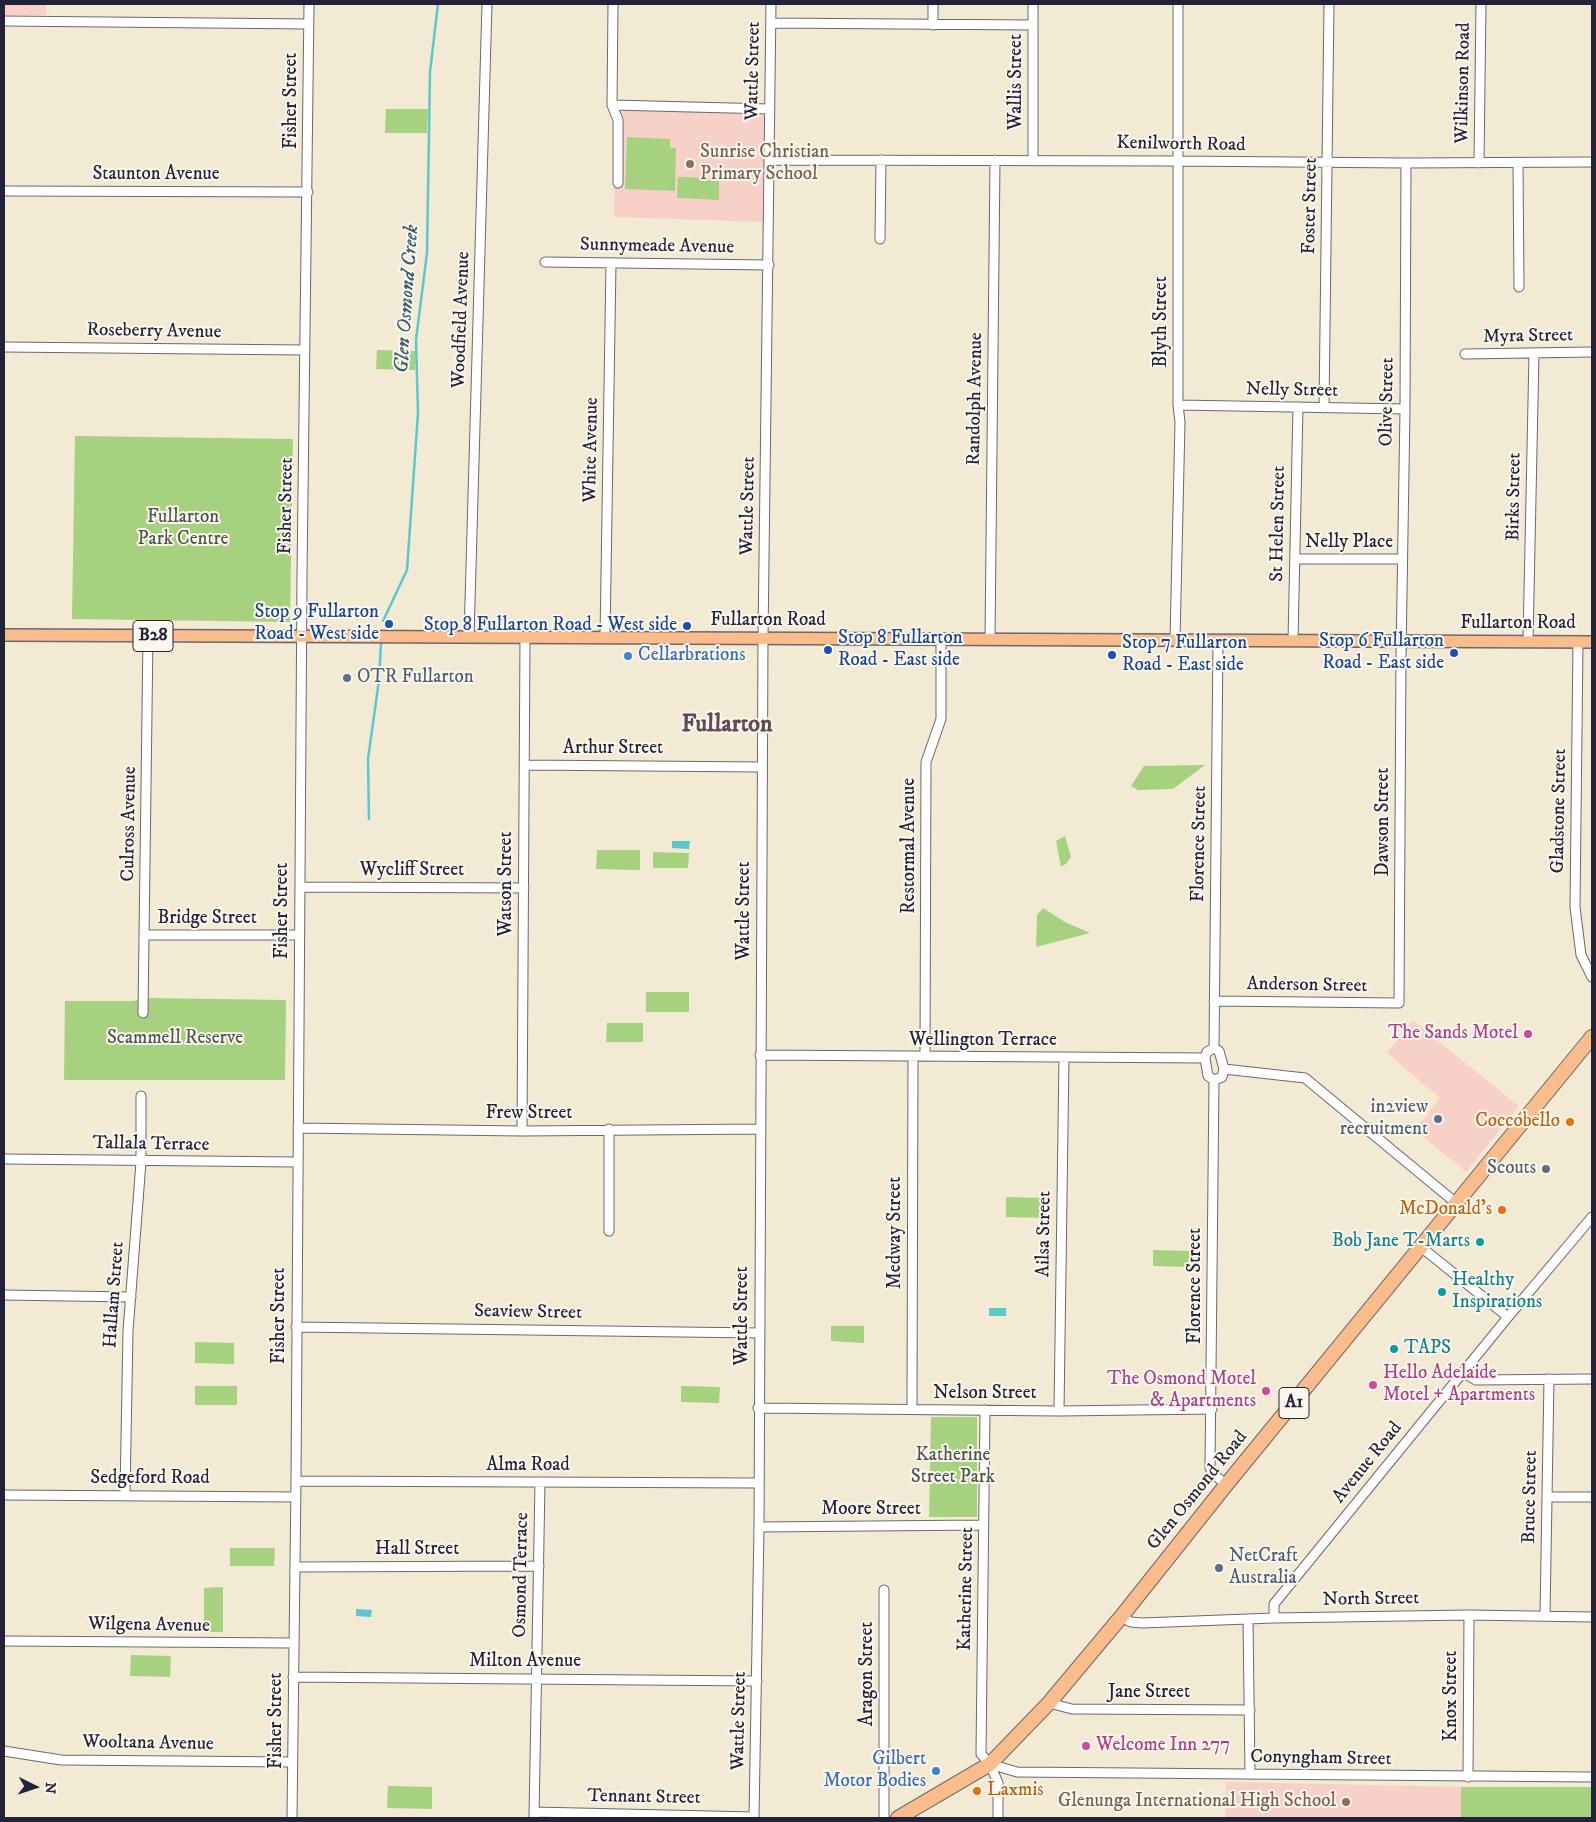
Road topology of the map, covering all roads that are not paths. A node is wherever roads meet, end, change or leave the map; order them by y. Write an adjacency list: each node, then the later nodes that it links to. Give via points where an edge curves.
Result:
1 (309, 4): 12 (street, Fisher Street)
2 (487, 4): 49 (street, Woodfield Avenue)
3 (613, 4): 15 (street)
4 (771, 4): 11 (street, Wattle Street)
5 (933, 4): 14 (street)
6 (1033, 4): 13 (street, Wallis Street)
7 (1178, 4): 21 (street, Blyth Street)
8 (1330, 4): 23 (street, Foster Street)
9 (1481, 4): 25 (street, Wilkinson Road)
10 (4, 21): 12 (street)
11 (771, 23): 14 (street); 16 (street, Wattle Street)
12 (309, 24): 29 (street, Fisher Street)
13 (1033, 24): 14 (street); 20 (street, Wallis Street)
14 (933, 25)
15 (612, 105): 16 (street); 27 (street, via 618,120)
16 (770, 109): 17 (street, Wattle Street)
17 (770, 160): 18 (street, Kenilworth Road); 33 (street, Wattle Street)
18 (881, 160): 19 (street, Kenilworth Road); 30 (street)
19 (995, 160): 20 (street, Kenilworth Road); 54 (street, Randolph Avenue)
20 (1033, 160): 21 (street, Kenilworth Road)
21 (1178, 161): 23 (street, Kenilworth Road); 40 (street, Blyth Street)
22 (1592, 162): 26 (street, Kenilworth Road)
23 (1328, 163): 24 (street, Kenilworth Road); 42 (street, Foster Street)
24 (1406, 163): 25 (street, Kenilworth Road); 43 (street, Olive Street)
25 (1479, 163): 26 (street, Kenilworth Road)
26 (1518, 163): 34 (street)
27 (618, 184)
28 (4, 191): 29 (street, Staunton Avenue)
29 (308, 192): 36 (street, Fisher Street)
30 (880, 239)
31 (546, 262): 32 (street, Sunnymeade Avenue)
32 (611, 263): 33 (street, Sunnymeade Avenue); 51 (street, White Avenue)
33 (769, 265): 52 (street, Wattle Street)
34 (1519, 287)
35 (4, 347): 36 (street, Roseberry Avenue)
36 (304, 350): 48 (street, Fisher Street)
37 (1592, 352): 38 (street, Myra Street)
38 (1534, 353): 39 (street, Myra Street); 59 (street, Birks Street)
39 (1465, 354)
40 (1178, 404): 41 (street, Nelly Street); 55 (street, Blyth Street)
41 (1298, 407): 42 (street, Nelly Street); 44 (street, St Helen Street)
42 (1324, 408): 43 (street, Nelly Street)
43 (1405, 409): 45 (street, Olive Street)
44 (1295, 559): 45 (street, Nelly Place); 57 (street, St Helen Street)
45 (1402, 559): 58 (street, Olive Street)
46 (4, 635): 47 (main road, Fullarton Road / B28)
47 (148, 636): 48 (main road, Fullarton Road / B28); 66 (street, Culross Avenue)
48 (302, 636): 49 (main road, Fullarton Road / B28); 64 (street, Fisher Street)
49 (469, 637): 50 (main road, Fullarton Road / B28)
50 (525, 637): 51 (main road, Fullarton Road / B28); 62 (street, Watson Street)
51 (605, 638): 52 (main road, Fullarton Road / B28)
52 (763, 638): 53 (main road, Fullarton Road / B28); 63 (street, Wattle Street)
53 (941, 639): 54 (main road, Fullarton Road / B28); 75 (street, Restormal Avenue, via 941,719 926,762)
54 (990, 639): 55 (main road, Fullarton Road / B28)
55 (1175, 640): 56 (main road, Fullarton Road / B28)
56 (1218, 640): 57 (main road, Fullarton Road / B28); 69 (street, Florence Street)
57 (1293, 640): 58 (main road, Fullarton Road / B28)
58 (1401, 641): 59 (main road, Fullarton Road / B28); 70 (street, Dawson Street)
59 (1528, 642): 60 (main road, Fullarton Road / B28)
60 (1578, 642): 61 (main road, Fullarton Road / B28); 68 (street, Gladstone Street, via 1575,907 1581,955)
61 (1592, 642)
62 (524, 765): 63 (street, Arthur Street); 65 (street, Watson Street)
63 (762, 767): 74 (street, Wattle Street)
64 (300, 887): 65 (street, Wycliff Street); 67 (street, Fisher Street)
65 (524, 888): 85 (street, Watson Street)
66 (145, 935): 67 (street, Bridge Street); 71 (street, Culross Avenue)
67 (299, 935): 82 (street, Fisher Street)
68 (1592, 978)
69 (1214, 1001): 70 (street, Anderson Street); 73 (street, Florence Street)
70 (1399, 1003)
71 (143, 1013)
72 (1592, 1036): 89 (highway, Glen Osmond Road / A1)
73 (1214, 1048): 78 (street, via 1207,1052); 79 (street, via 1219,1051)
74 (760, 1055): 76 (street, Wellington Terrace); 84 (street, Wattle Street)
75 (925, 1056): 76 (street, Wellington Terrace); 77 (street, Wellington Terrace)
76 (913, 1057): 102 (street, Medway Street)
77 (1064, 1057): 78 (street, Wellington Terrace); 105 (street, Ailsa Street)
78 (1205, 1058): 80 (street, via 1208,1076)
79 (1224, 1069): 80 (street, via 1222,1077); 89 (street, via 1305,1078)
80 (1214, 1080): 103 (street, Florence Street)
81 (141, 1096): 87 (street, Hallam Street)
82 (298, 1128): 85 (street, Frew Street); 88 (street, Fisher Street)
83 (609, 1129): 84 (street, Frew Street); 85 (street, Frew Street); 91 (street)
84 (760, 1130): 97 (street, Wattle Street)
85 (522, 1131)
86 (4, 1159): 87 (street, Tallala Terrace)
87 (141, 1162): 88 (street, Tallala Terrace); 94 (street, Hallam Street)
88 (297, 1162): 96 (street, Fisher Street)
89 (1456, 1203): 92 (highway, Glen Osmond Road / A1)
90 (1592, 1217): 95 (street, Avenue Road)
91 (609, 1231)
92 (1421, 1247): 95 (street); 109 (highway, Glen Osmond Road / A1)
93 (4, 1295): 94 (street)
94 (131, 1297): 111 (street, Hallam Street)
95 (1508, 1317): 98 (street, Avenue Road)
96 (296, 1327): 97 (street, Seaview Street); 106 (street, Fisher Street)
97 (759, 1333): 101 (street, Wattle Street)
98 (1464, 1373): 99 (street, via 1476,1380); 124 (street, Avenue Road, via 1274,1604)
99 (1550, 1379): 100 (street); 113 (street, Bruce Street)
100 (1592, 1379)
101 (758, 1408): 102 (street, Nelson Street); 108 (street, Wattle Street)
102 (912, 1409): 104 (street, Nelson Street)
103 (1212, 1409): 105 (street, Nelson Street); 109 (street, Florence Street, via 1210,1468)
104 (985, 1410): 105 (street, Nelson Street); 115 (street, Katherine Street)
105 (1059, 1411)
106 (296, 1481): 107 (street, Alma Road); 112 (street, Fisher Street)
107 (540, 1482): 108 (street, Alma Road); 117 (street, Osmond Terrace)
108 (759, 1483): 116 (street, Wattle Street)
109 (1226, 1485): 122 (highway, Glen Osmond Road / A1)
110 (4, 1495): 111 (street, Sedgeford Road)
111 (125, 1495): 112 (street, Sedgeford Road)
112 (296, 1497): 118 (street, Fisher Street)
113 (1548, 1497): 114 (street); 121 (street, Bruce Street)
114 (1592, 1497)
115 (984, 1525): 116 (street, Moore Street); 135 (street, Katherine Street, via 981,1754)
116 (759, 1527): 130 (street, Wattle Street)
117 (539, 1566): 118 (street, Hall Street); 129 (street, Osmond Terrace)
118 (295, 1567): 127 (street, Fisher Street)
119 (884, 1590): 142 (street, Aragon Street)
120 (1469, 1615): 121 (street, North Street); 124 (street, North Street); 137 (street, Knox Street)
121 (1545, 1616): 123 (street, North Street)
122 (1121, 1617): 125 (street, North Street, via 1136,1623); 131 (highway, Glen Osmond Road / A1)
123 (1592, 1617)
124 (1274, 1618): 125 (street, North Street)
125 (1248, 1619): 132 (street)
126 (4, 1641): 127 (street, Wilgena Avenue)
127 (293, 1643): 128 (street, Fisher Street)
128 (293, 1677): 129 (street, Milton Avenue); 134 (street, Fisher Street)
129 (536, 1678): 130 (street, Milton Avenue); 139 (street, Osmond Terrace)
130 (757, 1680): 140 (street, Wattle Street)
131 (1049, 1703): 132 (street, Jane Street, via 1072,1709); 135 (highway, Glen Osmond Road / A1)
132 (1250, 1710): 136 (street)
133 (4, 1751): 134 (street, Wooltana Avenue, via 61,1760)
134 (292, 1762): 141 (street, Fisher Street)
135 (990, 1764): 136 (street, Conyngham Street, via 1015,1772); 143 (highway, Glen Osmond Road / A1); 144 (street, Katherine Street, via 998,1783)
136 (1250, 1774): 137 (street, Conyngham Street)
137 (1468, 1777): 138 (street, Conyngham Street)
138 (1592, 1777)
139 (534, 1815): 140 (street, Tennant Street)
140 (754, 1817)
141 (292, 1818)
142 (884, 1818)
143 (898, 1818)
144 (998, 1818)

